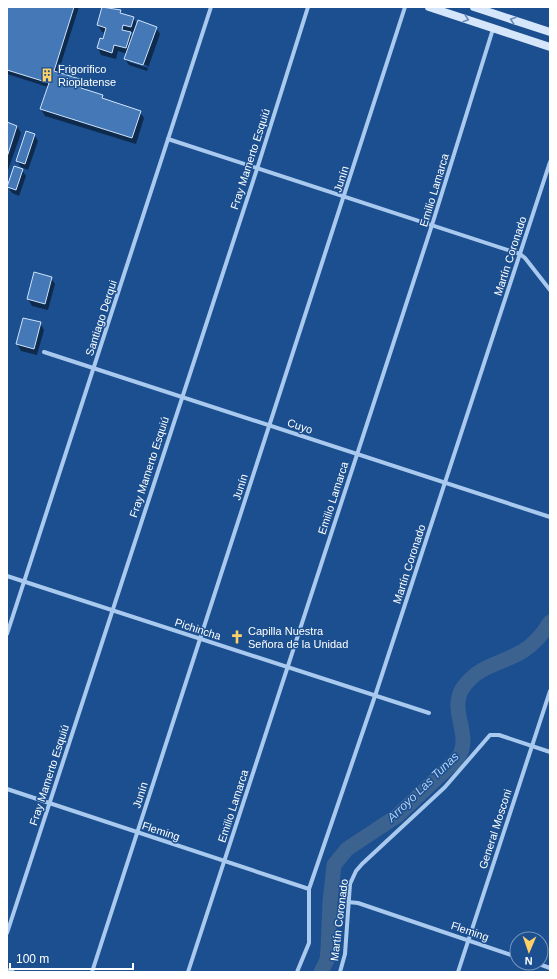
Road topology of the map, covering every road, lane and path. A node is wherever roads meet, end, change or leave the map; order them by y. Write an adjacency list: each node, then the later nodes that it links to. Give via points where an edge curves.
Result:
1 (212, 7): 9 (street, Santiago Derqui)
2 (308, 7): 11 (street, Fray Mamerto Esquiú)
3 (405, 7): 12 (street, Junín)
4 (429, 7): 6 (main road, one-way to 6)
5 (474, 7): 7 (main road, one-way to 5)
6 (494, 28): 8 (main road); 13 (street, Emilio Lamarca)
7 (550, 32)
8 (550, 47)
9 (168, 139): 11 (street); 17 (street, Santiago Derqui)
10 (550, 162): 14 (street, Martín Coronado)
11 (257, 169): 12 (street); 18 (street, Fray Mamerto Esquiú)
12 (344, 197): 13 (street); 19 (street, Junín)
13 (432, 226): 14 (street); 20 (street, Emilio Lamarca)
14 (520, 254): 15 (street); 21 (street, Martín Coronado)
15 (550, 290)
16 (44, 352): 17 (street, Cuyo)
17 (94, 368): 18 (street, Cuyo); 24 (street, Santiago Derqui)
18 (182, 396): 19 (street, Cuyo); 25 (street, Fray Mamerto Esquiú)
19 (270, 425): 20 (street, Cuyo); 27 (street, Junín)
20 (357, 454): 21 (street, Cuyo); 28 (street, Emilio Lamarca)
21 (445, 483): 22 (street, Cuyo); 30 (street, Martín Coronado)
22 (550, 517)
23 (7, 576): 24 (street, Pichincha)
24 (24, 582): 25 (street, Pichincha); 26 (street, Santiago Derqui)
25 (112, 610): 27 (street, Pichincha); 35 (street, Fray Mamerto Esquiú)
26 (7, 634)
27 (200, 639): 28 (street, Pichincha); 36 (street, Junín)
28 (288, 667): 30 (street, Pichincha); 37 (street, Emilio Lamarca)
29 (550, 691): 32 (street, General Mosconi)
30 (376, 696): 31 (street, Pichincha); 38 (street, Martín Coronado)
31 (429, 713)
32 (532, 746): 33 (street); 39 (street, Martín Coronado, via 499,735 490,735 445,787 356,871 350,884); 41 (street, General Mosconi)
33 (550, 752)
34 (7, 789): 35 (street, Fleming)
35 (49, 804): 36 (street, Fleming); 40 (street, Fray Mamerto Esquiú)
36 (137, 832): 37 (street, Fleming); 45 (street, Junín)
37 (224, 861): 38 (street, Fleming); 46 (street, Emilio Lamarca)
38 (310, 889): 47 (street, Martín Coronado, via 309,943)
39 (348, 902): 41 (street, Fleming, via 358,903); 48 (street, Martín Coronado, via 345,954)
40 (7, 933)
41 (468, 940): 42 (street, Fleming); 49 (street, General Mosconi)
42 (509, 954)
43 (7, 970): 44 (street)
44 (12, 972)
45 (92, 972)
46 (188, 972)
47 (297, 972)
48 (340, 972)
49 (458, 972)

